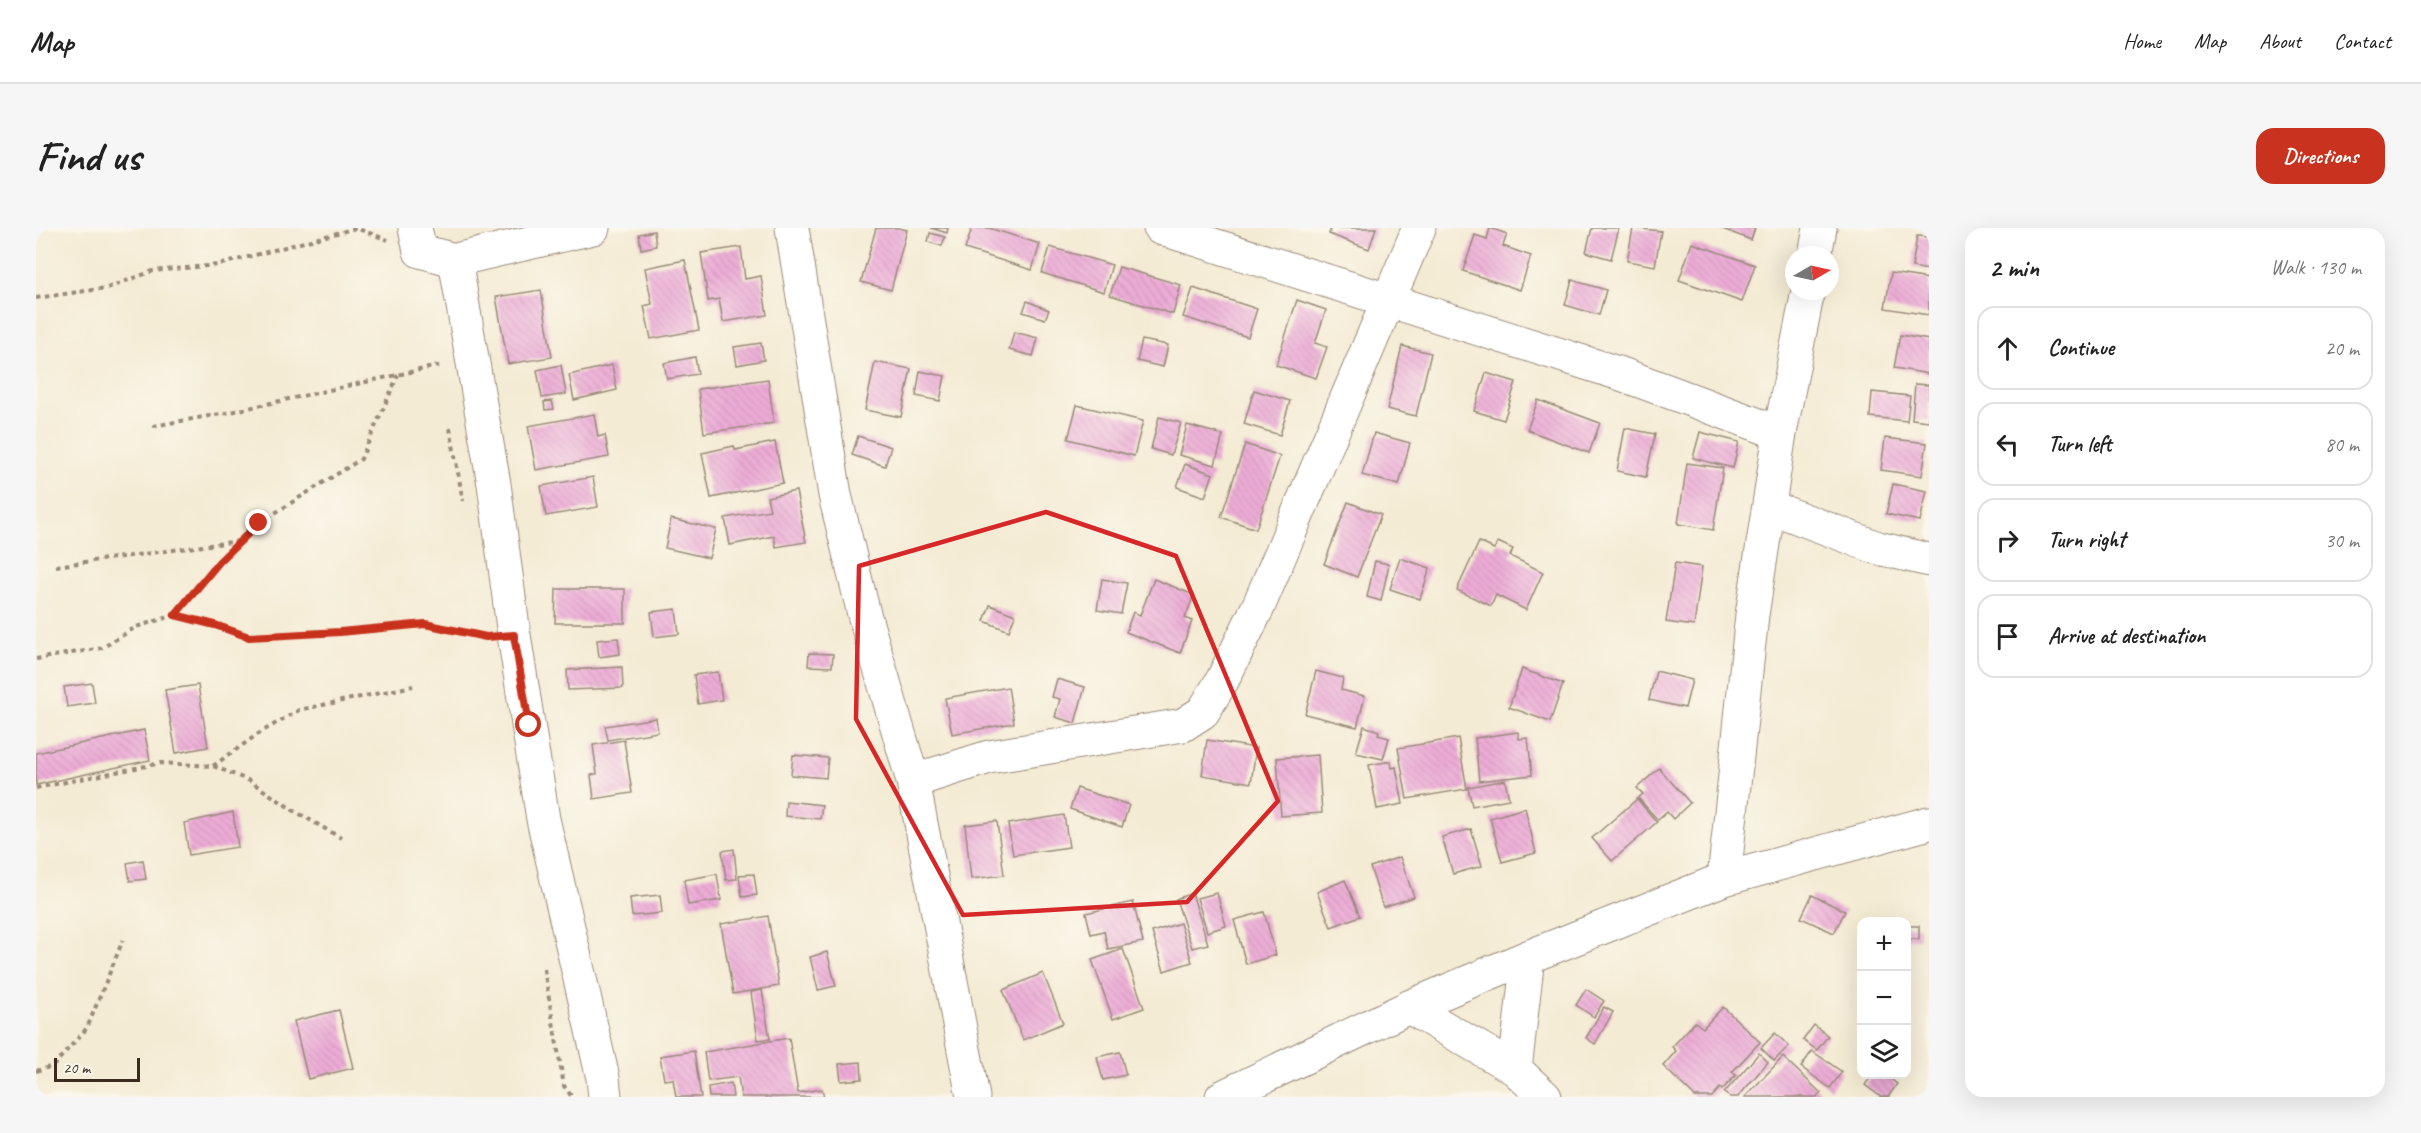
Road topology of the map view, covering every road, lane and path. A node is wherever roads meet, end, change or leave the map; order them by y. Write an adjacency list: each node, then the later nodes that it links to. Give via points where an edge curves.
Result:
1 (593, 228): 8 (street)
2 (792, 228): 29 (street, via 835,495 864,614)
3 (1160, 228): 10 (street)
4 (1419, 228): 10 (street)
5 (1820, 228): 7 (street)
6 (417, 239): 8 (street); 9 (path, via 356,228 218,265 153,271 107,288)
7 (1817, 246)
8 (455, 260): 13 (street)
9 (36, 298)
10 (1387, 300): 18 (street, via 1624,375); 29 (street, via 1259,605 1203,712 1183,725 989,757)
11 (1806, 300): 18 (street)
12 (438, 354): 14 (path)
13 (472, 357): 14 (path); 39 (street, via 543,819)
14 (440, 366): 15 (path)
15 (398, 375): 17 (path); 21 (path, via 361,459 259,523)
16 (450, 425): 19 (path)
17 (153, 426)
18 (1780, 434): 20 (street)
19 (464, 507)
20 (1770, 507): 22 (street, via 1878,548); 33 (street, via 1752,615)
21 (240, 541): 23 (path); 24 (path)
22 (1929, 560)
23 (56, 566)
24 (175, 615): 25 (path, via 249,637 425,624 486,637); 26 (path, via 136,627 102,648)
25 (484, 625)
26 (36, 659)
27 (413, 686): 28 (path, via 298,710)
28 (213, 766): 30 (path, via 161,763); 32 (path, via 250,781)
29 (913, 781): 40 (street)
30 (36, 788)
31 (1929, 823): 33 (street)
32 (341, 838)
33 (1724, 879): 35 (street)
34 (123, 940): 38 (path, via 87,1028 53,1066)
35 (1528, 957): 36 (street); 37 (street)
36 (1409, 1007): 37 (street); 41 (street)
37 (1515, 1069): 42 (street)
38 (36, 1071)
39 (605, 1097)
40 (973, 1097)
41 (1222, 1097)
42 (1545, 1097)

